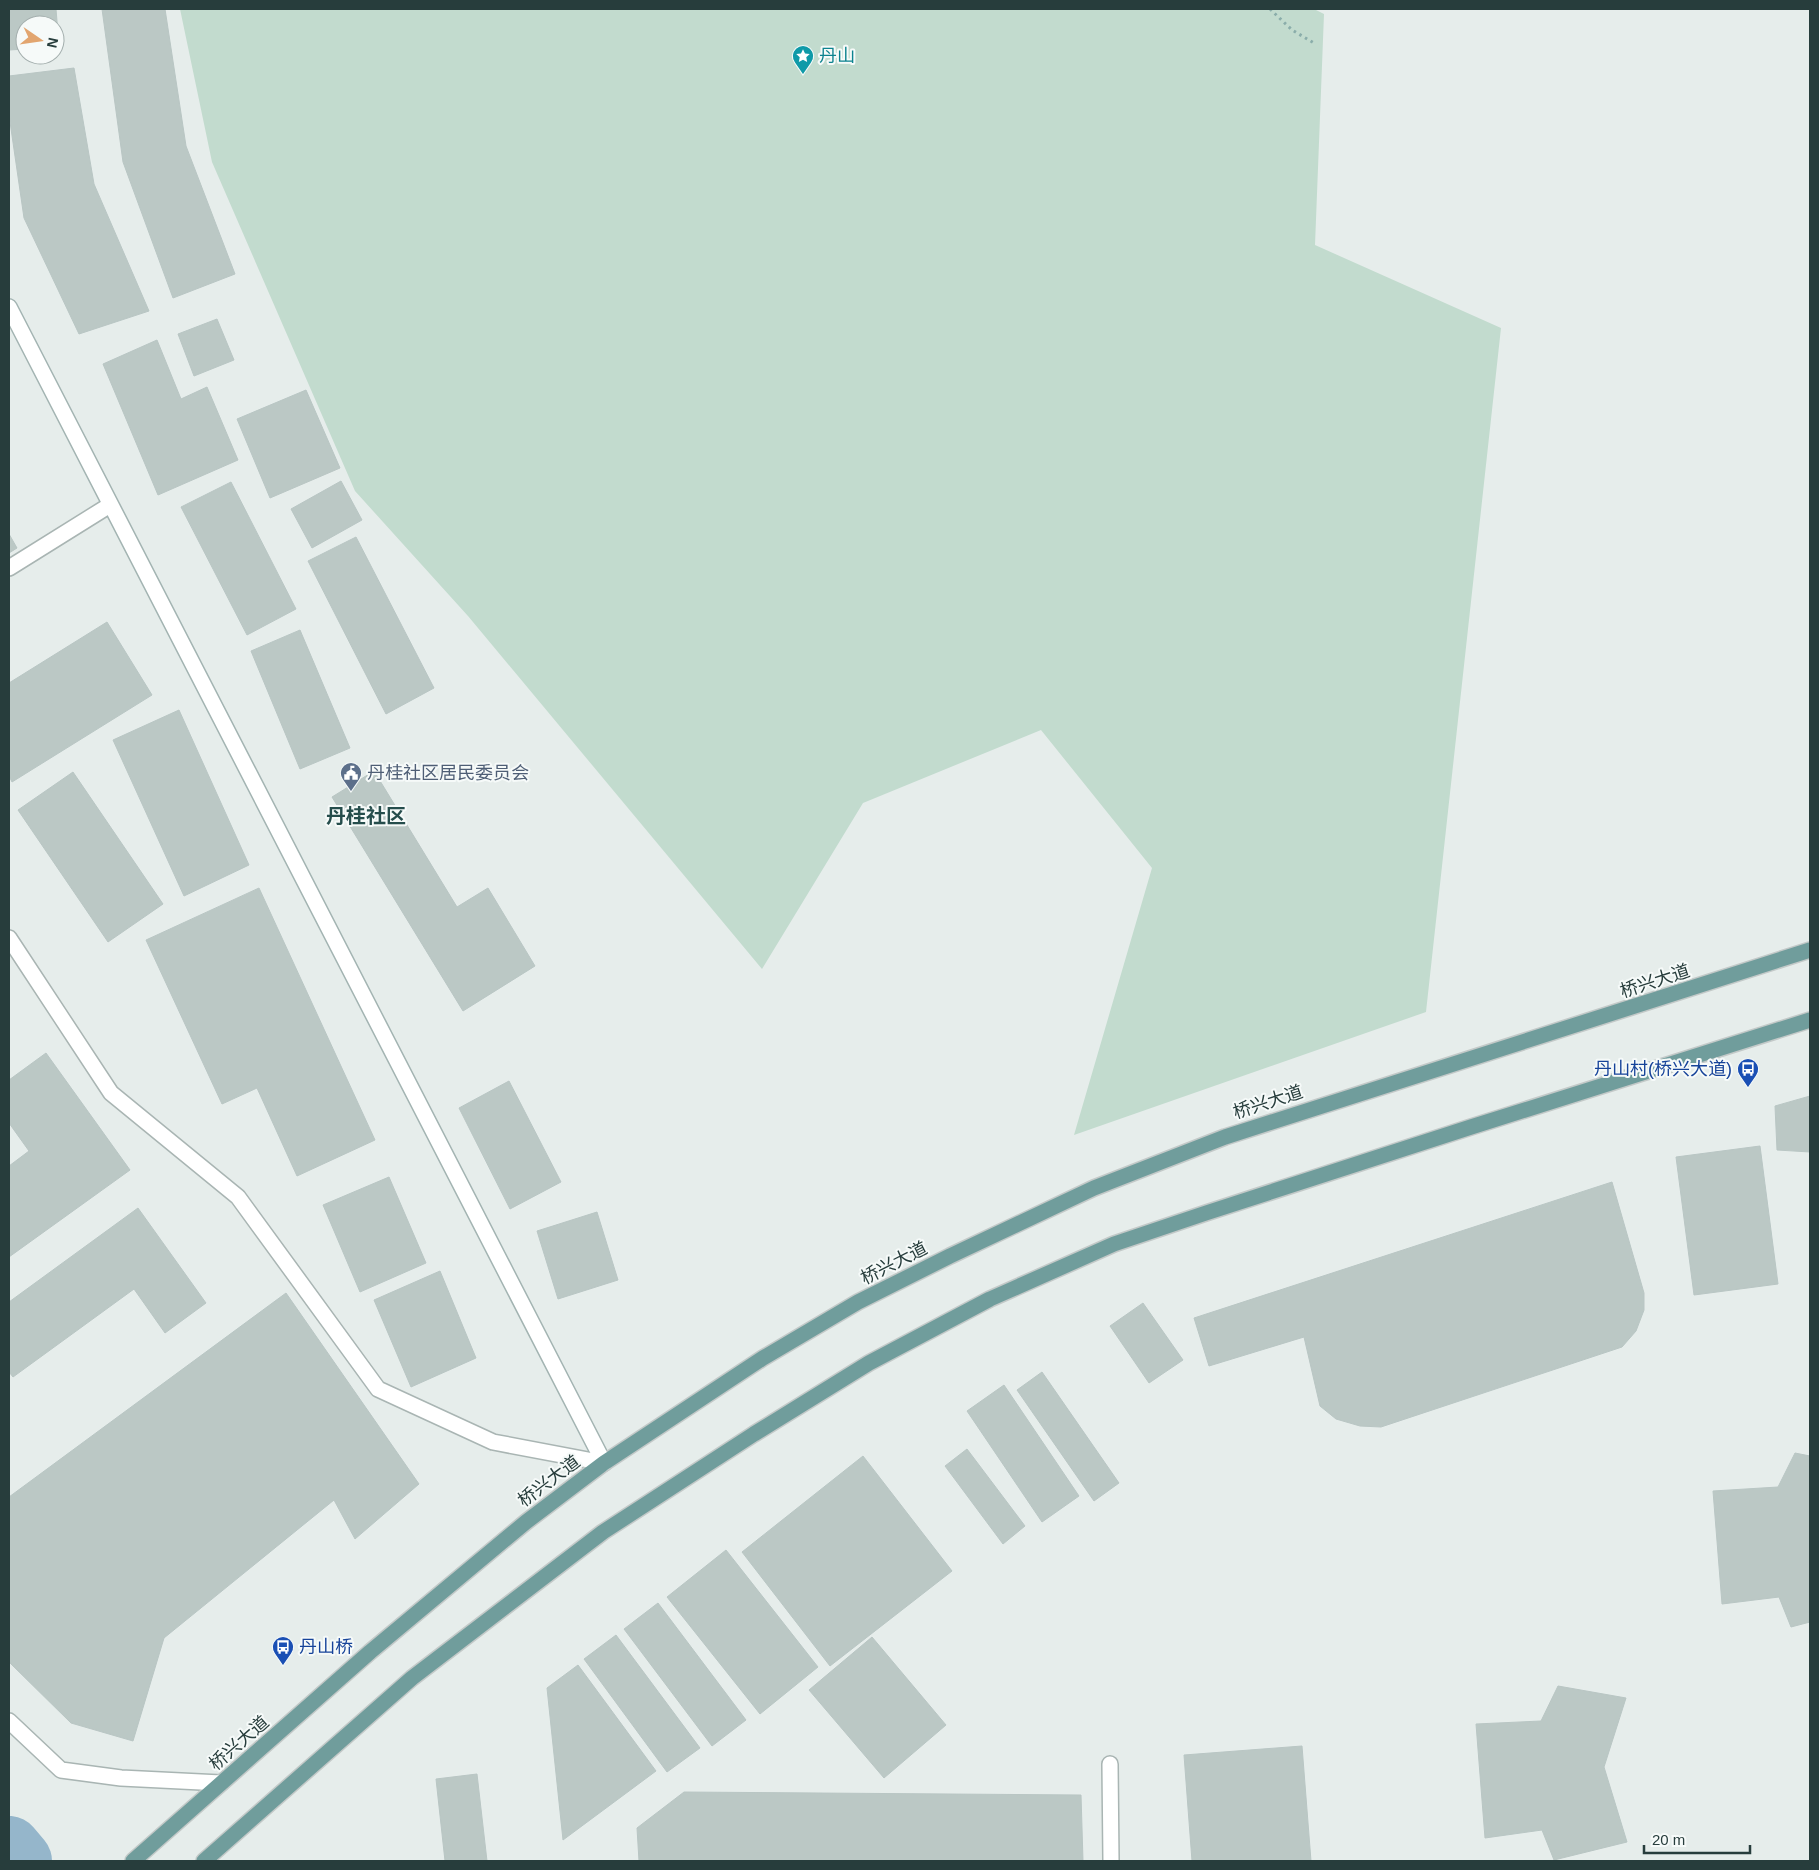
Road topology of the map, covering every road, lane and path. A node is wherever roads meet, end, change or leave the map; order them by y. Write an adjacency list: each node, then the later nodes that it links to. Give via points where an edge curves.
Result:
1 (1270, 9): 2 (path, via 1292,30)
2 (1314, 43)
3 (9, 307): 4 (street)
4 (110, 505): 5 (street); 9 (street)
5 (9, 568)
6 (9, 938): 9 (street, via 111,1094 238,1197 378,1389 493,1442)
7 (1810, 950): 9 (main road, 桥兴大道, via 1225,1136 1094,1188 858,1302 763,1358)
8 (1810, 1020): 14 (main road, via 1114,1244 990,1299 869,1362 603,1532 412,1678)
9 (604, 1463): 12 (main road, 桥兴大道, via 526,1522 377,1646)
10 (9, 1721): 12 (street, via 61,1770 120,1778)
11 (1110, 1764): 15 (street)
12 (221, 1784): 13 (main road, 桥兴大道)
13 (133, 1861)
14 (204, 1861)
15 (1110, 1861)

